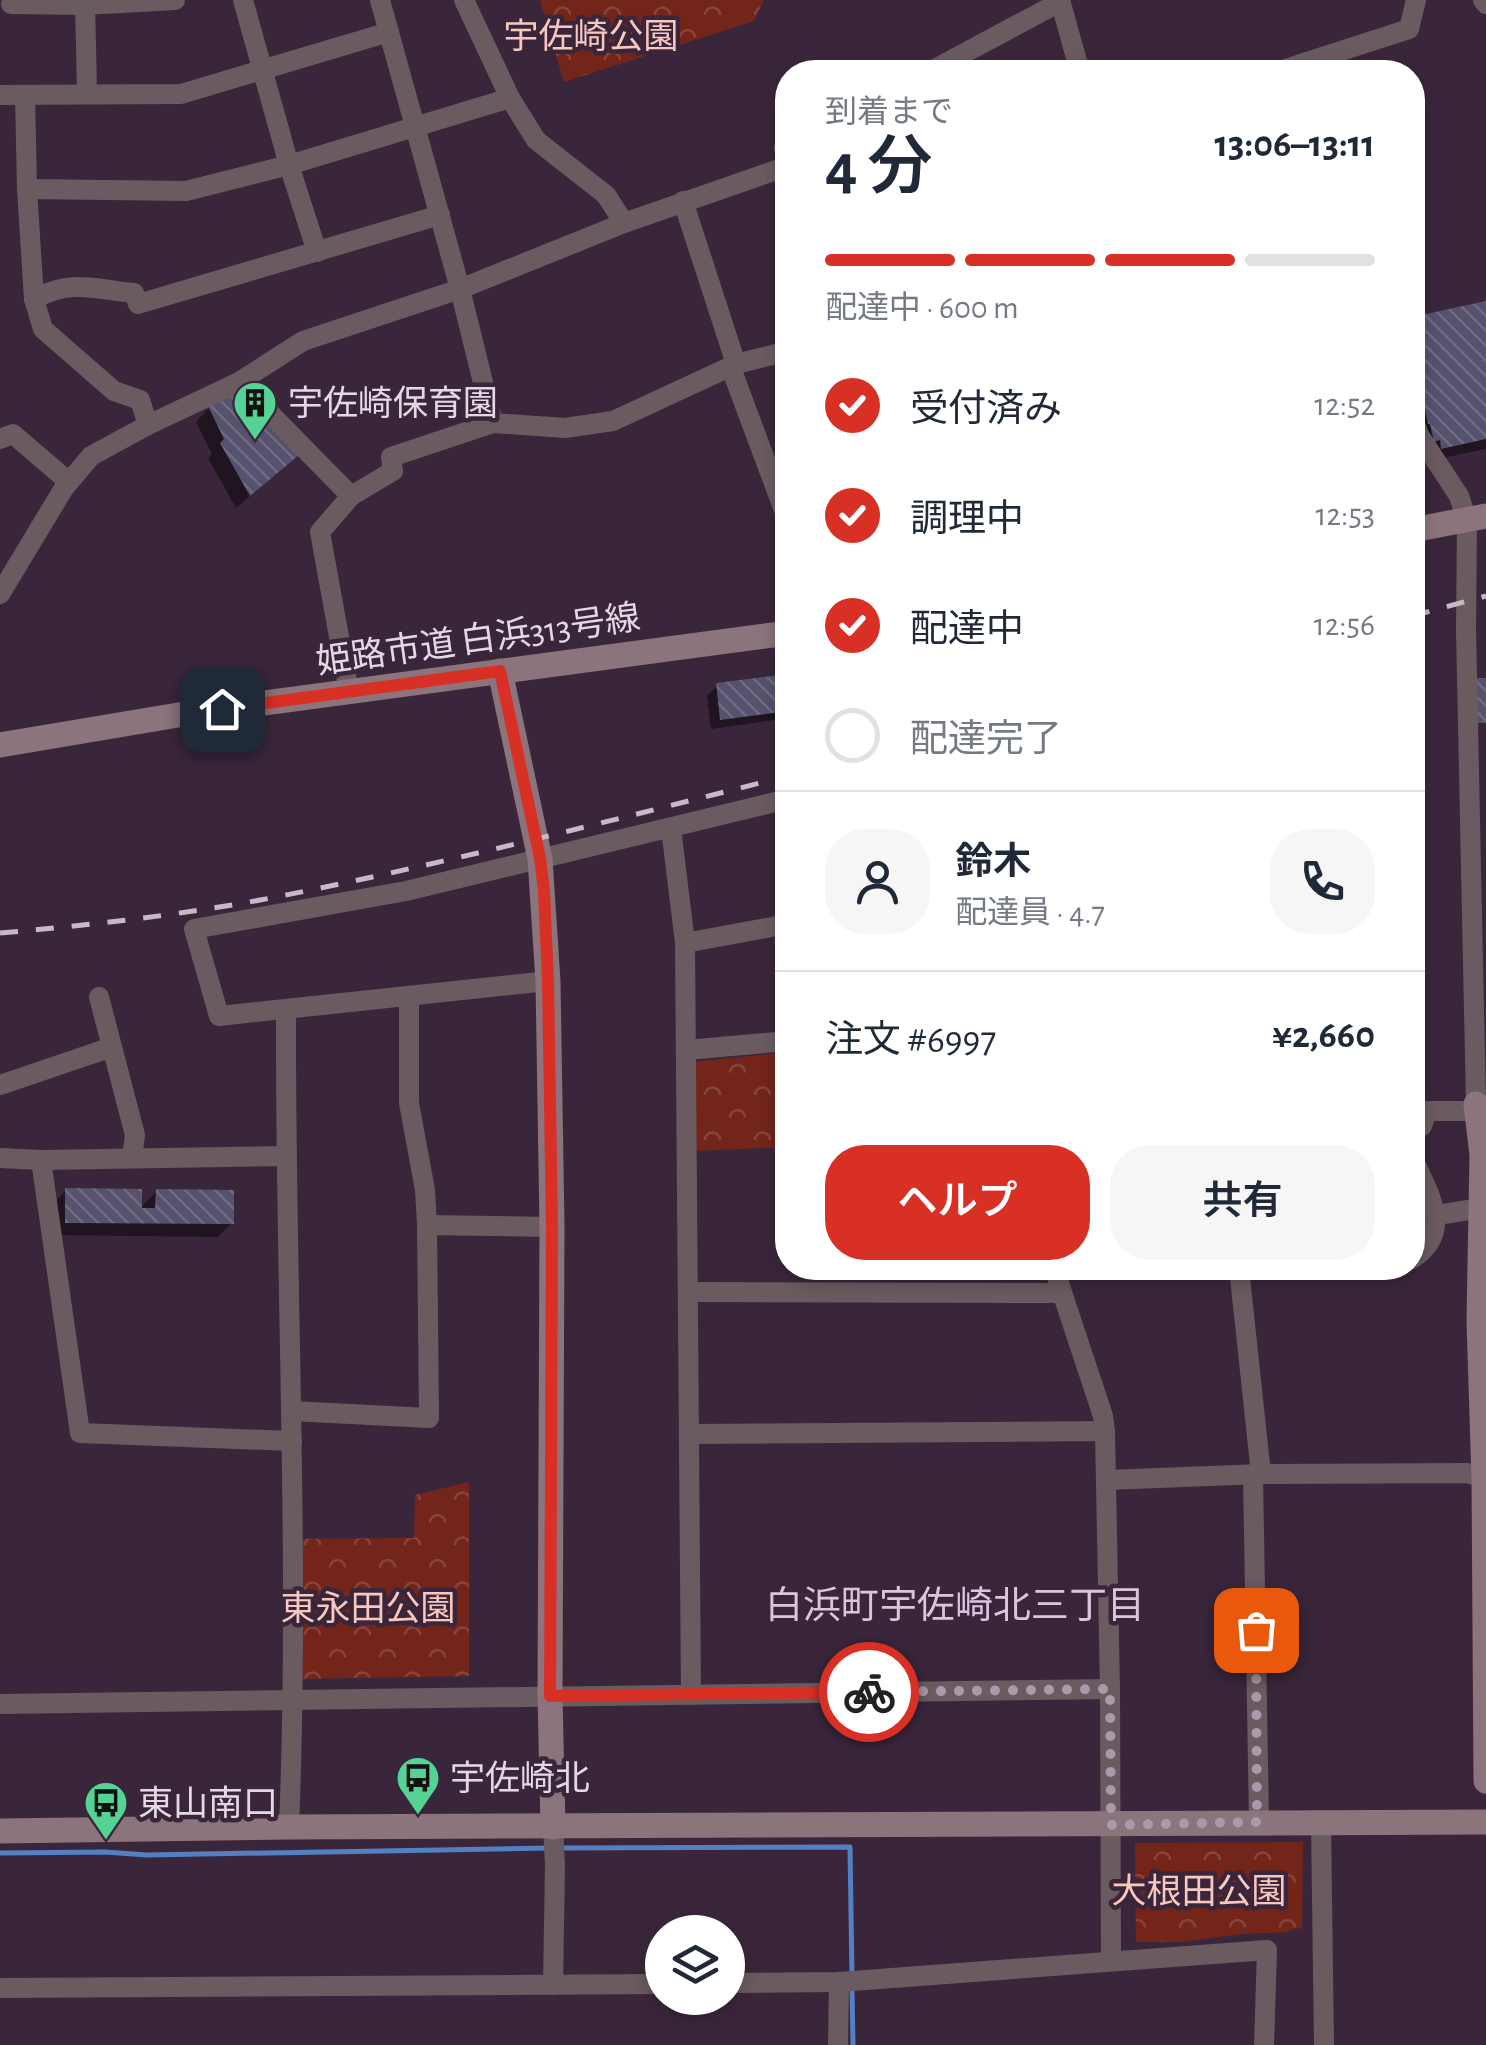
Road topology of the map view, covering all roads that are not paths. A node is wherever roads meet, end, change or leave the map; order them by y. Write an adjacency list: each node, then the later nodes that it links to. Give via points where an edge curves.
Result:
1 (175, 0): 7 (street)
2 (244, 0): 13 (street)
3 (380, 0): 9 (street)
4 (464, 0): 17 (street)
5 (1416, 0): 12 (street, via 1408,29)
6 (1060, 1): 10 (street); 11 (street)
7 (85, 2): 8 (street); 14 (street)
8 (11, 4)
9 (389, 32): 13 (street); 18 (street)
10 (951, 60)
11 (1077, 60)
12 (1314, 60)
13 (264, 69): 14 (street, via 181,94); 19 (street)
14 (87, 94): 16 (street)
15 (0, 95): 16 (street)
16 (25, 95): 21 (street)
17 (510, 98): 18 (street); 24 (street, via 536,140 606,194)
18 (415, 125): 19 (street); 23 (street)
19 (290, 165): 21 (street, via 186,190); 25 (street)
20 (775, 167): 22 (street)
21 (28, 189): 27 (street)
22 (682, 201): 24 (street); 29 (street)
23 (440, 215): 25 (street); 26 (street)
24 (624, 223): 26 (street)
25 (317, 252): 27 (street, via 138,304 134,293 69,286)
26 (460, 288): 30 (street, via 303,341); 31 (street)
27 (34, 299): 32 (street, via 43,329 114,390 140,400)
28 (775, 355): 29 (street)
29 (733, 366): 31 (street, via 613,421 565,428); 36 (street)
30 (239, 382): 32 (street); 37 (street)
31 (492, 423): 37 (street, via 392,457 392,471)
32 (148, 425): 35 (street, via 91,456)
33 (0, 439): 35 (street, via 13,434)
34 (1425, 443): 38 (street)
35 (69, 482): 40 (street)
36 (775, 484)
37 (351, 496): 44 (street, via 320,532)
38 (1477, 518): 39 (street); 41 (street)
39 (1425, 528)
40 (0, 594)
41 (1476, 627): 48 (street)
42 (775, 635): 43 (street, 姫路市道 白浜313号線)
43 (500, 671): 44 (street, 姫路市道 白浜313号線); 49 (street)
44 (349, 692): 45 (street, 姫路市道 白浜313号線)
45 (0, 745)
46 (775, 802): 47 (street)
47 (670, 828): 49 (street); 51 (street)
48 (1478, 841): 60 (street)
49 (540, 858): 52 (street); 55 (street, via 194,929 219,1016)
50 (775, 926): 51 (street)
51 (685, 943): 58 (street)
52 (548, 981): 54 (street); 70 (street)
53 (99, 996): 57 (street)
54 (409, 997): 55 (street); 69 (street, via 409,1103)
55 (286, 1010): 62 (street)
56 (775, 1042): 58 (street)
57 (112, 1046): 59 (street); 64 (street, via 135,1136)
58 (686, 1050): 74 (street)
59 (0, 1085)
60 (1479, 1106): 61 (street); 67 (street)
61 (1425, 1111)
62 (286, 1156): 64 (street); 77 (street)
63 (0, 1158): 65 (street)
64 (132, 1158): 65 (street)
65 (41, 1160): 80 (street, via 80,1432)
66 (1425, 1194): 68 (street)
67 (1481, 1208): 68 (street); 76 (street)
68 (1437, 1214): 71 (street)
69 (427, 1225): 70 (street); 77 (street, via 429,1418)
70 (552, 1227): 86 (street)
71 (1425, 1247)
72 (1061, 1280): 75 (street)
73 (1240, 1280): 81 (street)
74 (688, 1292): 75 (street); 79 (street)
75 (1062, 1293): 78 (street)
76 (1483, 1321): 82 (street)
77 (292, 1412): 80 (street)
78 (1105, 1431): 79 (street); 83 (street)
79 (689, 1434): 85 (street)
80 (292, 1441): 87 (street)
81 (1257, 1475): 82 (street); 83 (street); 91 (street)
82 (1485, 1478): 89 (street)
83 (1106, 1480): 84 (street)
84 (1110, 1689): 85 (street); 94 (street)
85 (691, 1695): 86 (street)
86 (550, 1696): 87 (street); 95 (street)
87 (294, 1700): 88 (street); 96 (street)
88 (0, 1704)
89 (1486, 1766): 90 (street)
90 (1486, 1781)
91 (1259, 1822): 92 (street); 94 (street)
92 (1321, 1822): 93 (street); 106 (street)
93 (1486, 1822)
94 (1111, 1825): 95 (street); 98 (street)
95 (553, 1827): 96 (street); 102 (street)
96 (288, 1828): 97 (street)
97 (0, 1832)
98 (1111, 1961): 99 (street); 105 (street, via 1267,1950)
99 (839, 1982): 100 (street); 104 (street)
100 (745, 1983)
101 (645, 1984): 102 (street)
102 (553, 1985): 103 (street)
103 (0, 1988)
104 (838, 2045)
105 (1264, 2045)
106 (1324, 2045)

